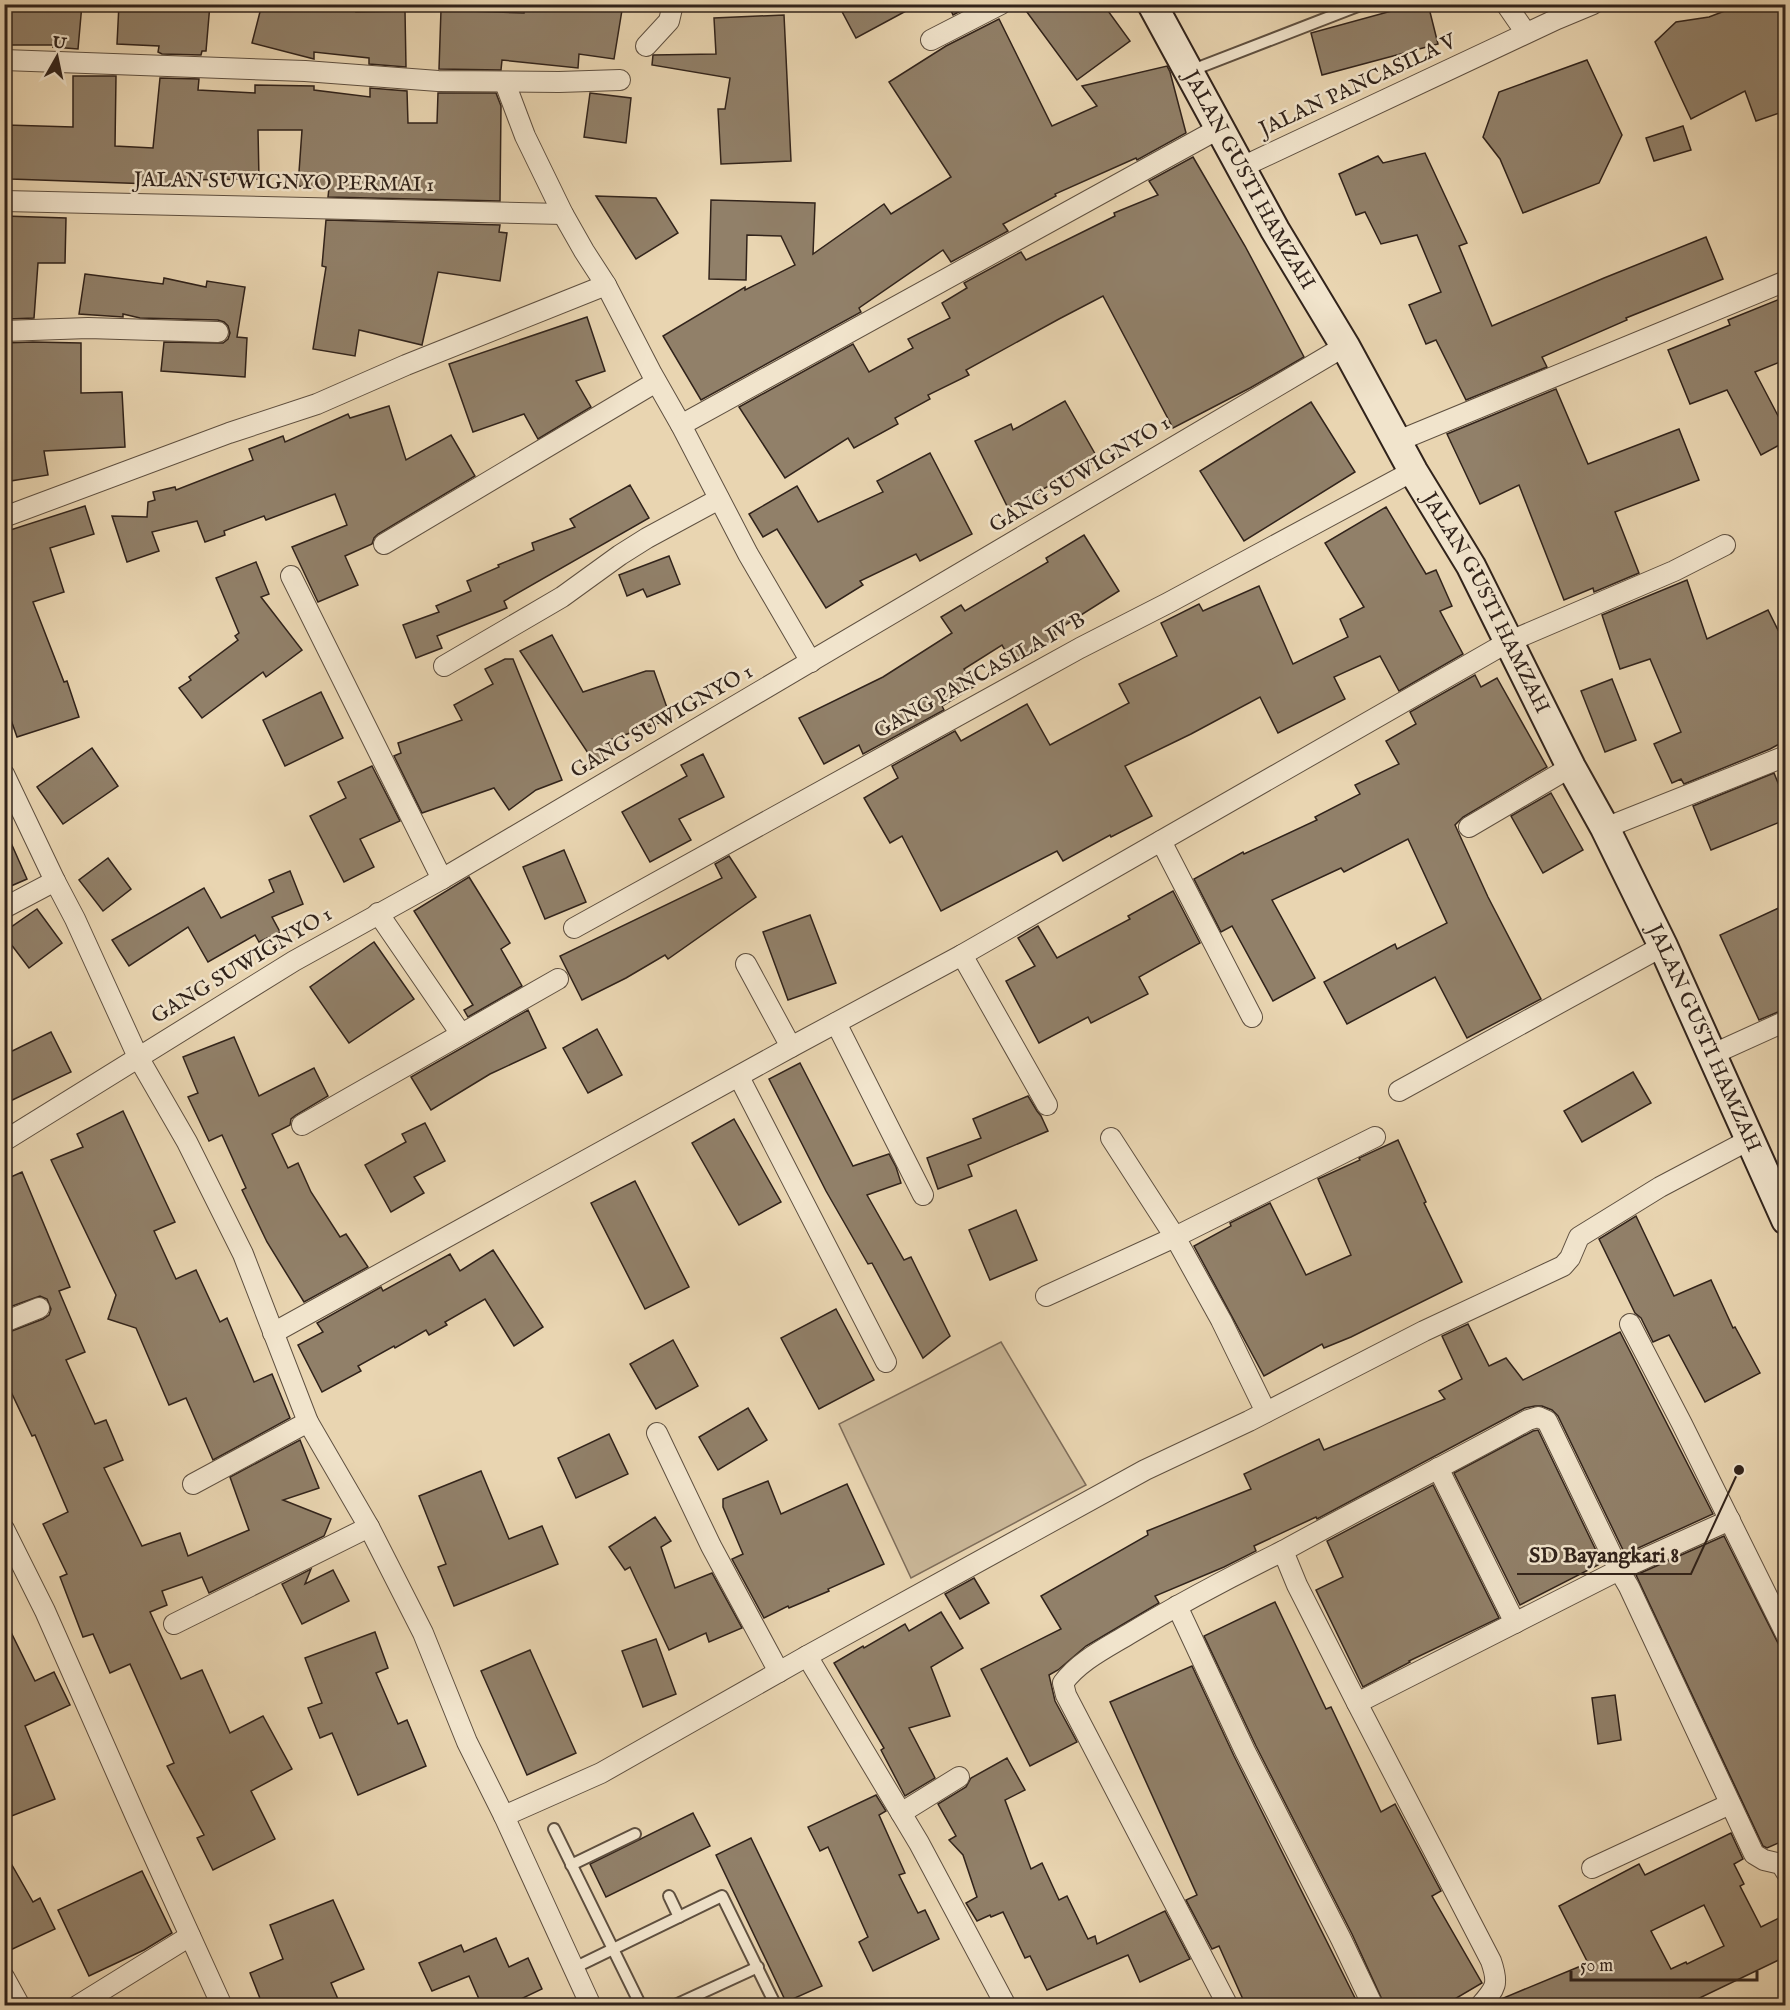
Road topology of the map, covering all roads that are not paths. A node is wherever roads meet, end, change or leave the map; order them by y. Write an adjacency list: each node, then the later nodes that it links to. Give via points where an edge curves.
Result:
1 (673, 4): 9 (street, via 669,21)
2 (1001, 4): 8 (street)
3 (1152, 4): 11 (street, JALAN GUSTI HAMZAH)
4 (1363, 4): 11 (lane)
5 (1506, 4): 7 (street)
6 (1593, 4): 7 (street, JALAN PANCASILA V)
7 (1526, 33): 15 (street, JALAN PANCASILA V)
8 (931, 40)
9 (646, 46)
10 (4, 60): 13 (street)
11 (1187, 72): 14 (street, JALAN GUSTI HAMZAH)
12 (620, 80): 13 (street)
13 (505, 82): 17 (street, via 525,136)
14 (1220, 128): 15 (street, JALAN GUSTI HAMZAH); 24 (street)
15 (1242, 167): 22 (street, JALAN GUSTI HAMZAH)
16 (4, 201): 17 (street, JALAN SUWIGNYO PERMAI 1)
17 (563, 214): 19 (street)
18 (1785, 281): 25 (street)
19 (606, 285): 23 (street); 28 (street, via 317,404)
20 (4, 331): 21 (street, via 88,328)
21 (218, 332)
22 (1345, 346): 25 (street, JALAN GUSTI HAMZAH); 33 (street, GANG SUWIGNYO 1)
23 (656, 382): 24 (street); 29 (street)
24 (681, 425): 27 (street)
25 (1398, 441): 26 (street, JALAN GUSTI HAMZAH)
26 (1413, 471): 32 (street, JALAN GUSTI HAMZAH, via 1472,566); 45 (street, GANG PANCASILA IV B, via 1060,659)
27 (718, 499): 33 (street); 34 (street, via 647,538 562,597)
28 (4, 517)
29 (384, 544)
30 (1725, 546): 32 (street)
31 (291, 576): 41 (street)
32 (1508, 642): 36 (street, JALAN GUSTI HAMZAH); 40 (street)
33 (811, 662): 41 (street, GANG SUWIGNYO 1)
34 (444, 666)
35 (1785, 756): 39 (street)
36 (1571, 767): 38 (street); 39 (street, JALAN GUSTI HAMZAH)
37 (4, 774): 42 (street)
38 (1469, 827)
39 (1605, 828): 46 (street, JALAN GUSTI HAMZAH)
40 (1161, 841): 47 (street); 50 (street)
41 (442, 879): 44 (street, GANG SUWIGNYO 1)
42 (55, 881): 43 (street); 56 (street)
43 (4, 908)
44 (378, 913): 53 (street); 56 (street, GANG SUWIGNYO 1)
45 (574, 928)
46 (1663, 946): 55 (street, JALAN GUSTI HAMZAH); 58 (street)
47 (962, 955): 52 (street); 59 (street)
48 (746, 964): 54 (street)
49 (558, 979): 53 (street)
50 (1252, 1017)
51 (1785, 1021): 55 (street)
52 (836, 1023): 54 (street); 66 (street)
53 (461, 1034): 60 (street)
54 (791, 1047): 57 (street)
55 (1711, 1055): 63 (street, JALAN GUSTI HAMZAH)
56 (138, 1057): 64 (street, GANG SUWIGNYO 1); 73 (street, via 187,1142 243,1254)
57 (739, 1077): 73 (street); 74 (street)
58 (1399, 1091)
59 (1047, 1105)
60 (302, 1125)
61 (1375, 1137): 68 (street)
62 (1111, 1138): 68 (street)
63 (1749, 1140): 65 (street, JALAN GUSTI HAMZAH); 75 (street, via 1660,1187 1579,1237 1563,1266)
64 (4, 1141)
65 (1777, 1174): 67 (street, JALAN GUSTI HAMZAH)
66 (923, 1195)
67 (1785, 1220)
68 (1175, 1237): 69 (street); 75 (street)
69 (1046, 1296)
70 (39, 1308): 71 (street)
71 (4, 1322)
72 (1630, 1324): 80 (street)
73 (273, 1333): 76 (street)
74 (886, 1362)
75 (1266, 1412): 89 (street, via 1145,1470)
76 (308, 1422): 79 (street); 81 (street)
77 (657, 1433): 90 (street, via 711,1546)
78 (1438, 1468): 83 (street); 84 (street, via 1528,1420 1538,1417 1547,1421); 86 (street)
79 (193, 1484)
80 (1730, 1520): 84 (street); 88 (street)
81 (369, 1527): 87 (street); 95 (street, via 423,1633 467,1742)
82 (4, 1528): 103 (street)
83 (1283, 1551): 85 (street); 91 (street)
84 (1619, 1570): 86 (street); 93 (street)
85 (1177, 1606): 116 (street, via 1091,1657 1063,1683); 117 (street)
86 (1515, 1623): 91 (street)
87 (174, 1624)
88 (1785, 1634)
89 (807, 1656): 90 (street); 94 (street)
90 (779, 1672): 95 (street, via 601,1773)
91 (1357, 1703): 118 (street, via 1491,1961 1497,1978)
92 (959, 1777): 94 (street)
93 (1730, 1804): 99 (street, via 1754,1854); 100 (street)
94 (901, 1813): 115 (street)
95 (504, 1816): 106 (street)
96 (554, 1829): 98 (lane)
97 (635, 1834): 98 (lane)
98 (571, 1865): 104 (lane)
99 (1784, 1866)
100 (1592, 1868)
101 (669, 1896): 102 (lane)
102 (679, 1917): 104 (lane); 105 (lane, via 722,1896)
103 (190, 1936): 109 (street); 110 (street)
104 (613, 1949): 106 (lane); 112 (lane)
105 (758, 1967): 113 (lane); 114 (lane)
106 (574, 1968): 111 (street)
107 (4, 1977): 108 (street)
108 (20, 2006)
109 (77, 2006)
110 (222, 2006)
111 (591, 2006)
112 (641, 2006)
113 (673, 2006)
114 (776, 2006)
115 (1005, 2006)
116 (1228, 2006)
117 (1373, 2006)
118 (1480, 2006)

